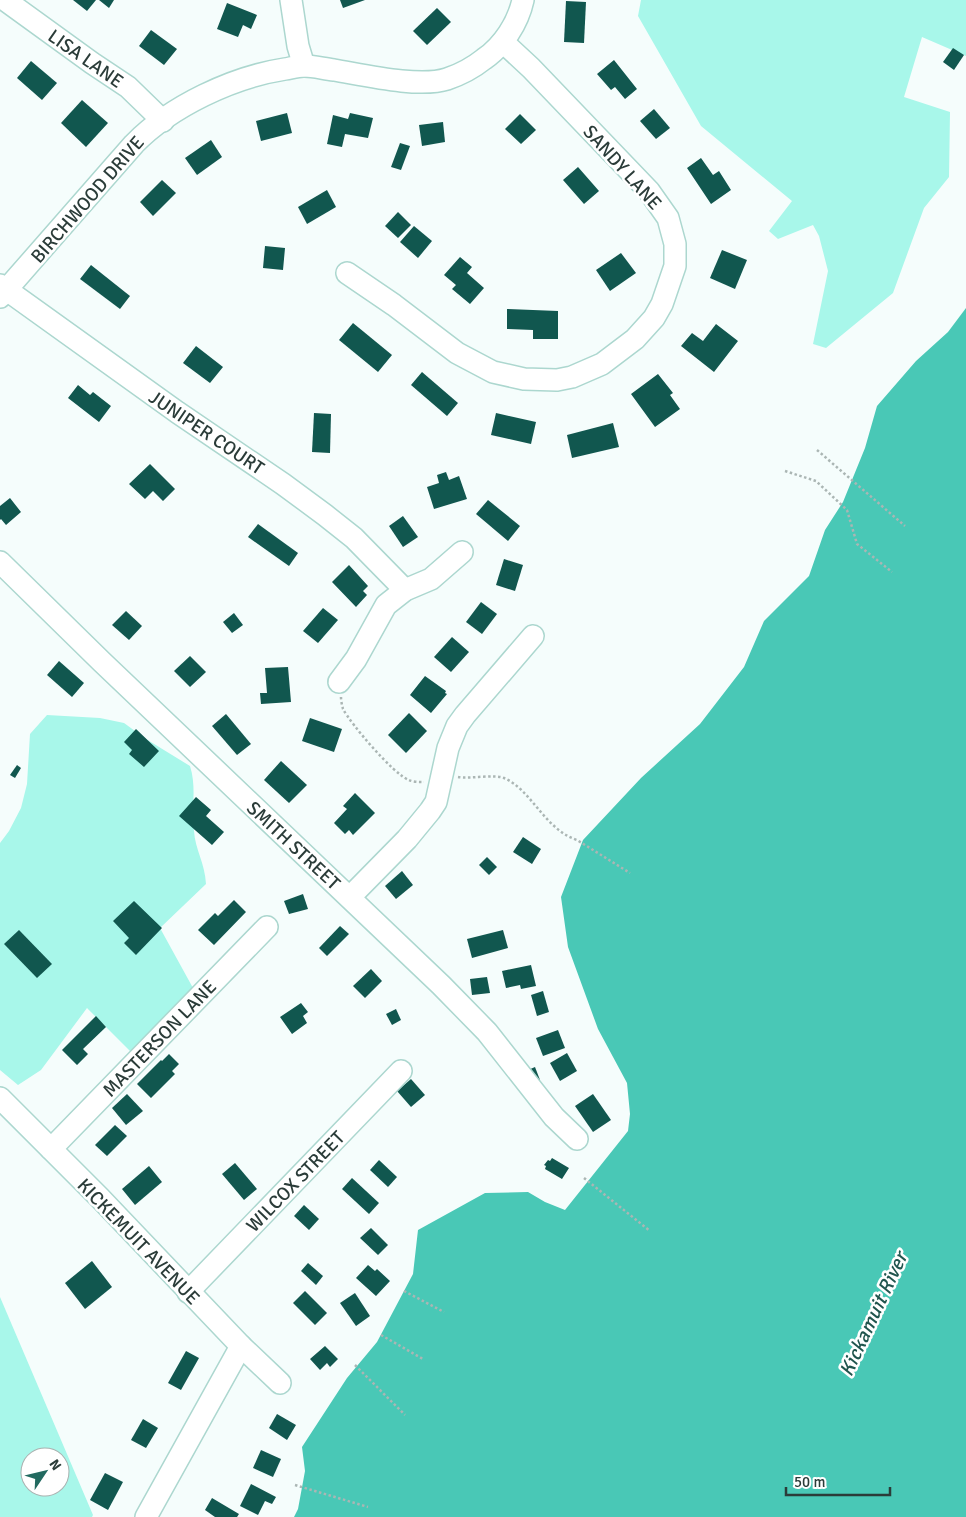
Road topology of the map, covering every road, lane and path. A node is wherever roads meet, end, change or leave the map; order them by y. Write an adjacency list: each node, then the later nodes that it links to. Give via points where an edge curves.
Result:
1 (5, 0): 6 (street, LISA LANE, via 128,87)
2 (290, 0): 5 (street)
3 (522, 0): 4 (street, BIRCHWOOD DRIVE)
4 (503, 42): 5 (street, BIRCHWOOD DRIVE, via 480,63 447,79 433,81 418,82); 7 (street, SANDY LANE, via 649,190 668,218 675,244 675,266 654,318 636,339 602,364 572,377 524,379 493,372 457,354)
5 (304, 66): 6 (street, BIRCHWOOD DRIVE, via 240,80 178,109)
6 (163, 121): 8 (street, BIRCHWOOD DRIVE, via 134,144)
7 (347, 273)
8 (2, 291): 15 (street, JUNIPER COURT, via 283,484 354,538)
9 (817, 450): 11 (path)
10 (785, 471): 14 (path, via 816,481 846,510 857,544)
11 (905, 526)
12 (462, 552): 15 (street, via 431,579)
13 (0, 562): 20 (street, SMITH STREET)
14 (892, 572)
15 (405, 590): 17 (street, via 386,605 356,659)
16 (533, 636): 20 (street, via 457,726 448,748 436,802 430,811)
17 (338, 682)
18 (577, 840): 19 (path)
19 (630, 873)
20 (350, 897): 24 (street, SMITH STREET, via 487,1032 554,1117)
21 (267, 927): 25 (street, MASTERSON LANE)
22 (401, 1071): 29 (street, WILCOX STREET)
23 (0, 1098): 25 (street, KICKEMUIT AVENUE)
24 (577, 1139)
25 (51, 1149): 29 (street, KICKEMUIT AVENUE)
26 (584, 1178): 27 (path)
27 (650, 1232)
28 (404, 1291): 30 (path)
29 (188, 1292): 32 (street, KICKEMUIT AVENUE)
30 (444, 1312)
31 (381, 1335): 33 (path)
32 (241, 1346): 35 (street, KICKEMUIT AVENUE); 39 (street)
33 (423, 1359)
34 (355, 1365): 36 (path)
35 (280, 1383)
36 (405, 1415)
37 (296, 1485): 38 (path)
38 (368, 1507)
39 (146, 1517)

